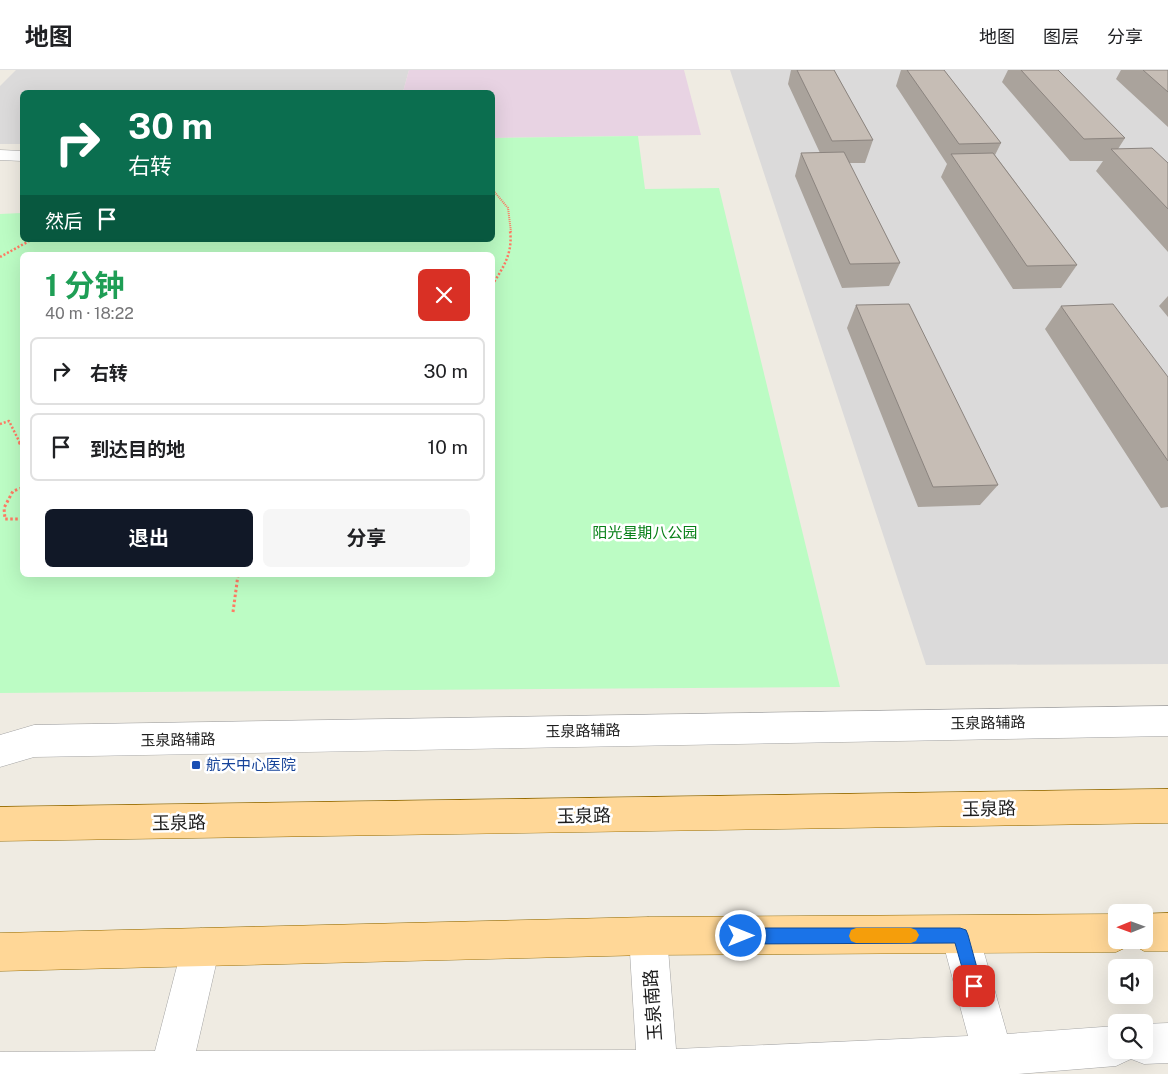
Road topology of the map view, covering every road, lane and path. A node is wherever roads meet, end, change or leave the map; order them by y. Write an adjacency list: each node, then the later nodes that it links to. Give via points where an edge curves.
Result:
1 (0, 155): 2 (street)
2 (20, 156)
3 (495, 193): 6 (path, via 508,208 512,246)
4 (27, 242): 5 (path)
5 (0, 257)
6 (495, 280)
7 (0, 424): 8 (path, via 9,421)
8 (20, 443)
9 (20, 489): 10 (path, via 13,491 4,508 4,519)
10 (20, 519)
11 (238, 577): 12 (path)
12 (233, 612)
13 (1168, 721): 14 (street, 玉泉路辅路, via 34,741)
14 (0, 751)
15 (1168, 806): 16 (main road, 玉泉路)
16 (0, 824)
17 (1153, 932): 18 (main road)
18 (1168, 932)
19 (1108, 933): 20 (main road)
20 (960, 935): 21 (main road); 27 (street)
21 (648, 936): 22 (main road); 29 (street, 玉泉南路)
22 (201, 947): 23 (main road); 30 (street)
23 (0, 952)
24 (1168, 1043): 25 (street)
25 (1153, 1044)
26 (1108, 1047): 27 (street)
27 (996, 1064): 29 (street)
28 (0, 1072): 30 (street)
29 (658, 1072): 30 (street)
30 (170, 1073)

